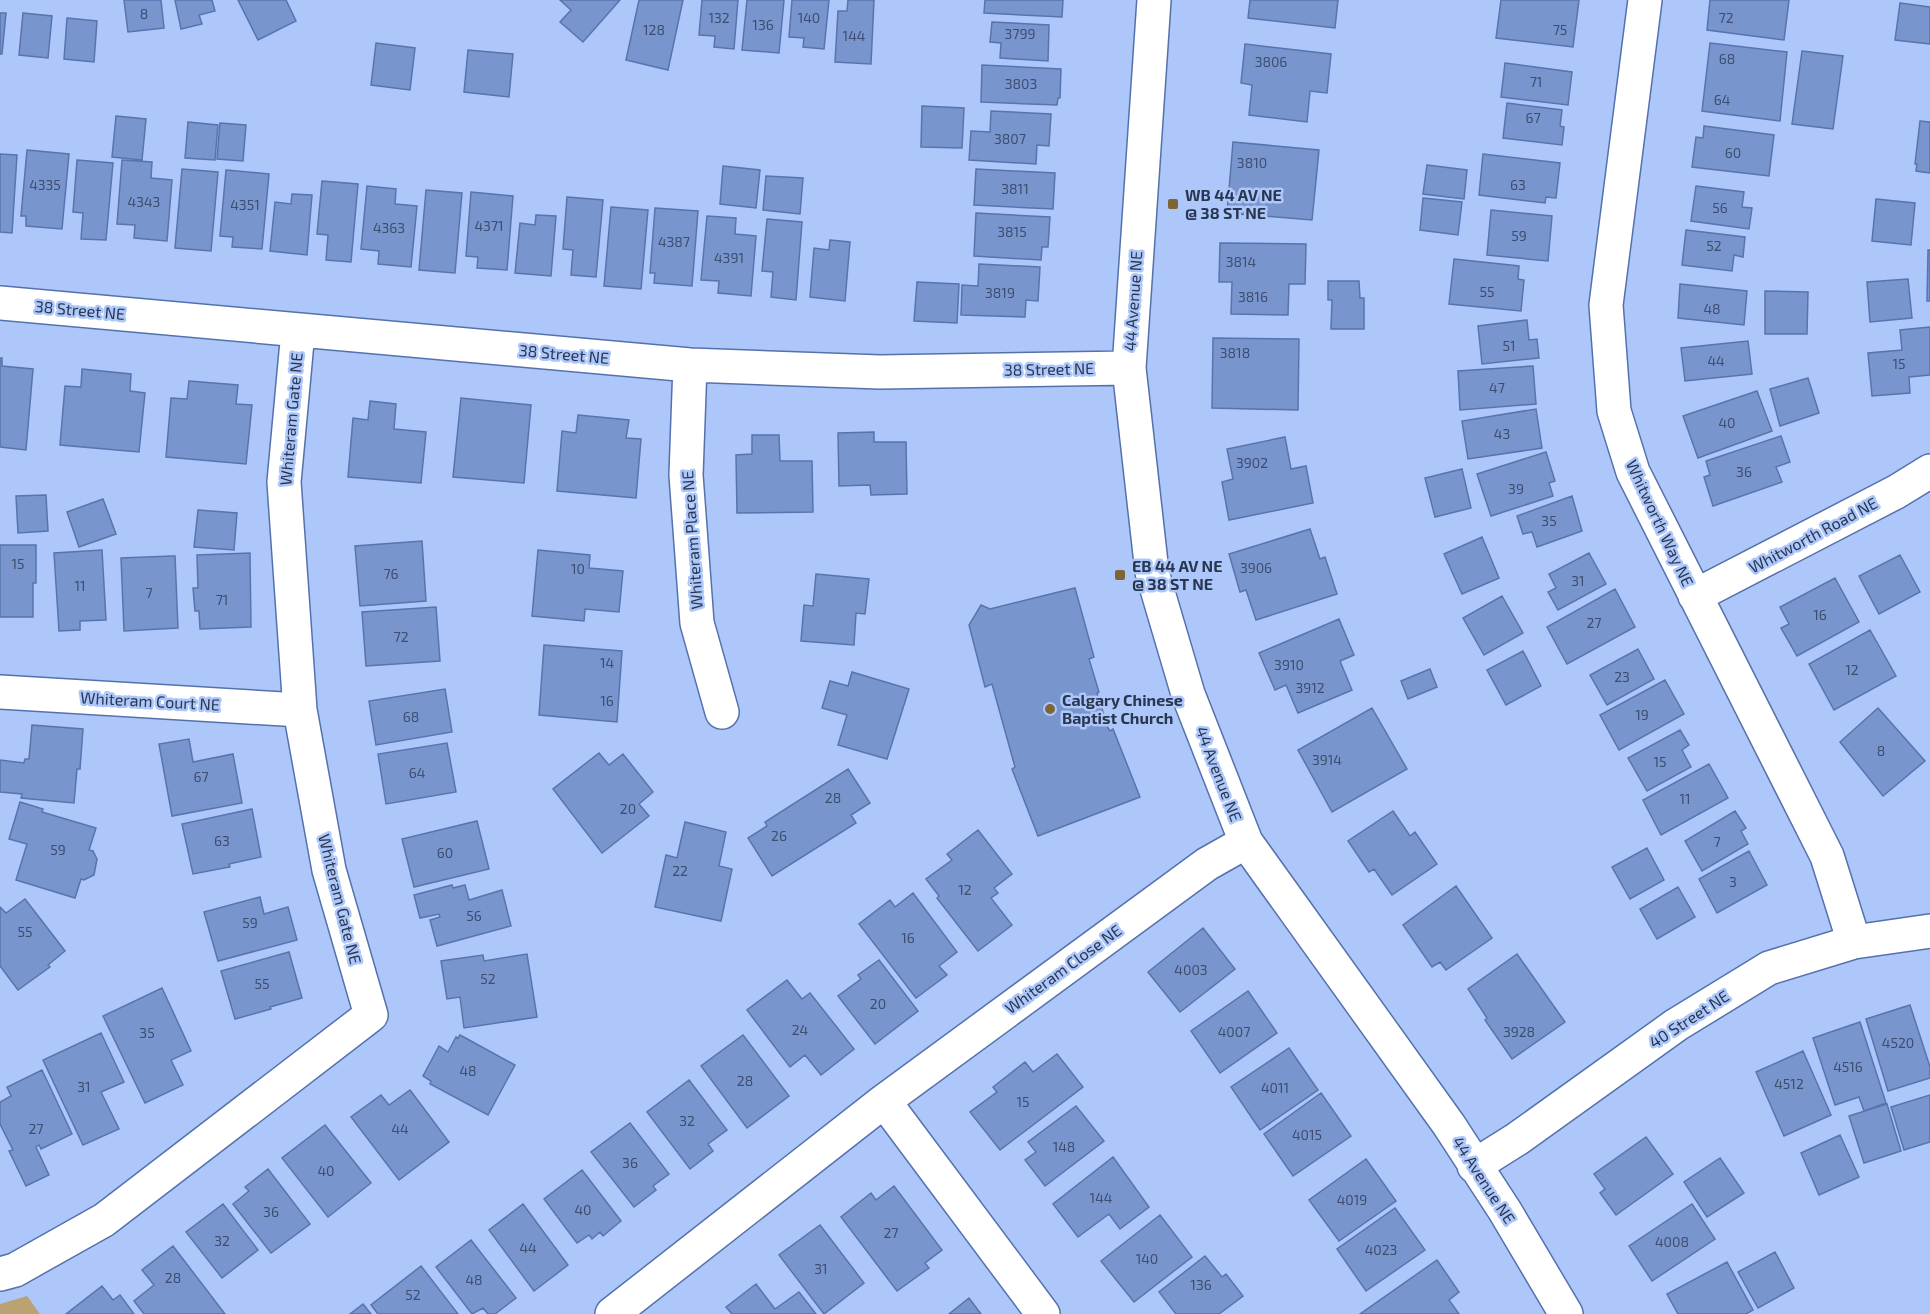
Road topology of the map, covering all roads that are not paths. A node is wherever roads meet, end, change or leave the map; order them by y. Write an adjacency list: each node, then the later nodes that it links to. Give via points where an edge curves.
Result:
1 (1154, 0): 6 (street, 44 Avenue NE)
2 (1645, 0): 8 (street, Whitworth Way NE, via 1606,305 1614,411 1633,472)
3 (0, 303): 4 (street, 38 Street NE)
4 (298, 331): 5 (street, 38 Street NE); 10 (street, Whiteram Gate NE, via 284,482)
5 (690, 365): 6 (street, 38 Street NE, via 880,372); 11 (street, Whiteram Place NE, via 686,475 697,622)
6 (1129, 368): 12 (street, 44 Avenue NE, via 1152,572 1188,694)
7 (1930, 471): 8 (street, Whitworth Road NE)
8 (1695, 596): 14 (street, Whitworth Way NE, via 1827,856)
9 (0, 692): 10 (street, Whiteram Court NE)
10 (300, 710): 17 (street, Whiteram Gate NE, via 329,870 371,1015 104,1220 15,1270)
11 (722, 712)
12 (1246, 843): 15 (street, Whiteram Close NE, via 1207,864); 16 (street, 44 Avenue NE, via 1449,1125)
13 (1930, 932): 14 (street, 40 Street NE)
14 (1854, 942): 16 (street, 40 Street NE, via 1769,968 1676,1025)
15 (884, 1101): 18 (street, Whiteram Close NE); 19 (street)
16 (1474, 1166): 20 (street, 44 Avenue NE)
17 (0, 1274)
18 (612, 1314)
19 (1042, 1314)
20 (1566, 1314)

